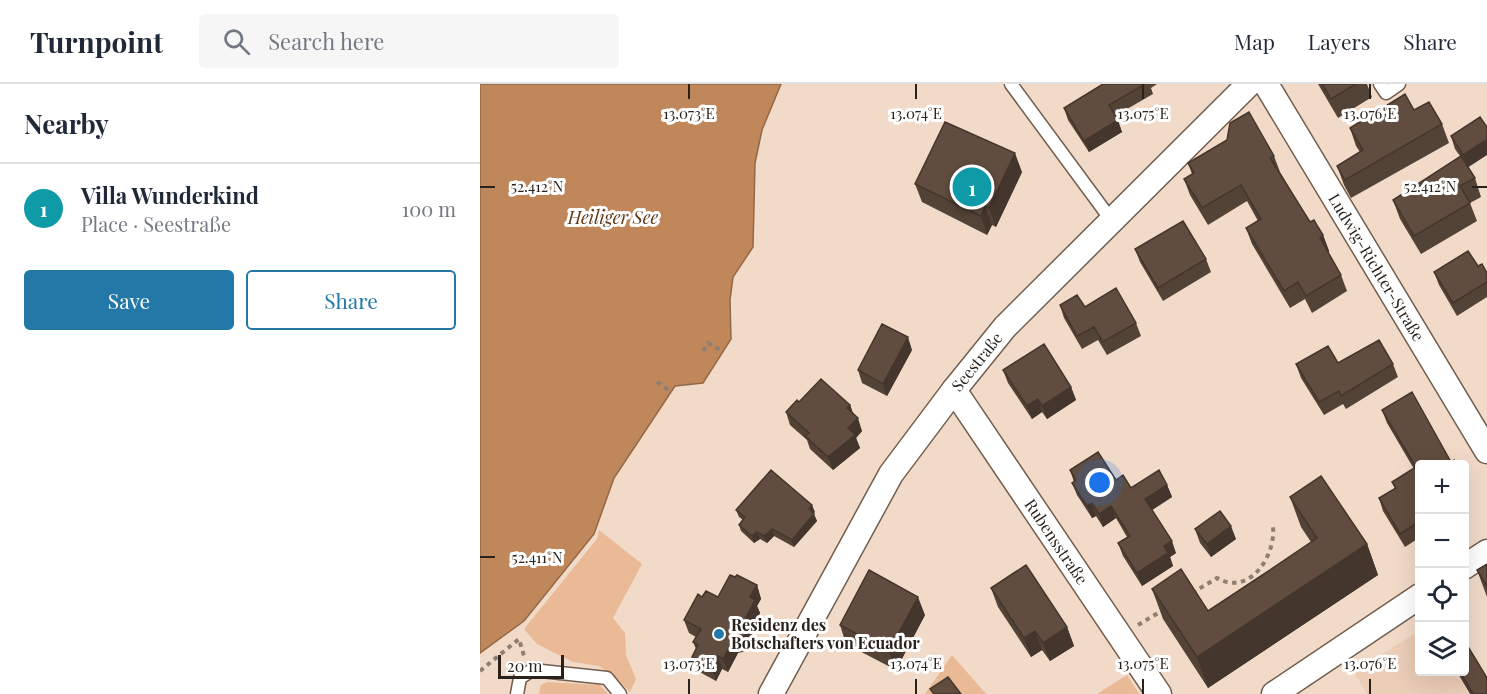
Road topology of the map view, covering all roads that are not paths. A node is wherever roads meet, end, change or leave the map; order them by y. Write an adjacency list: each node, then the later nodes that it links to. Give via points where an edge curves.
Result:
1 (1011, 84): 6 (lane)
2 (1249, 84): 6 (street, Seestraße)
3 (1266, 84): 8 (street, Ludwig-Richter-Straße)
4 (1380, 84): 5 (lane, via 1386,93)
5 (1399, 84)
6 (1112, 221): 7 (street, Seestraße, via 1005,327)
7 (954, 390): 14 (street, Seestraße, via 891,474); 15 (street, Rubensstraße)
8 (1487, 451)
9 (1487, 552): 10 (street)
10 (1469, 564)
11 (1415, 599): 16 (street)
12 (517, 694): 13 (lane, via 520,678 532,670 607,678)
13 (620, 694)
14 (771, 694)
15 (1159, 694)
16 (1274, 694)

